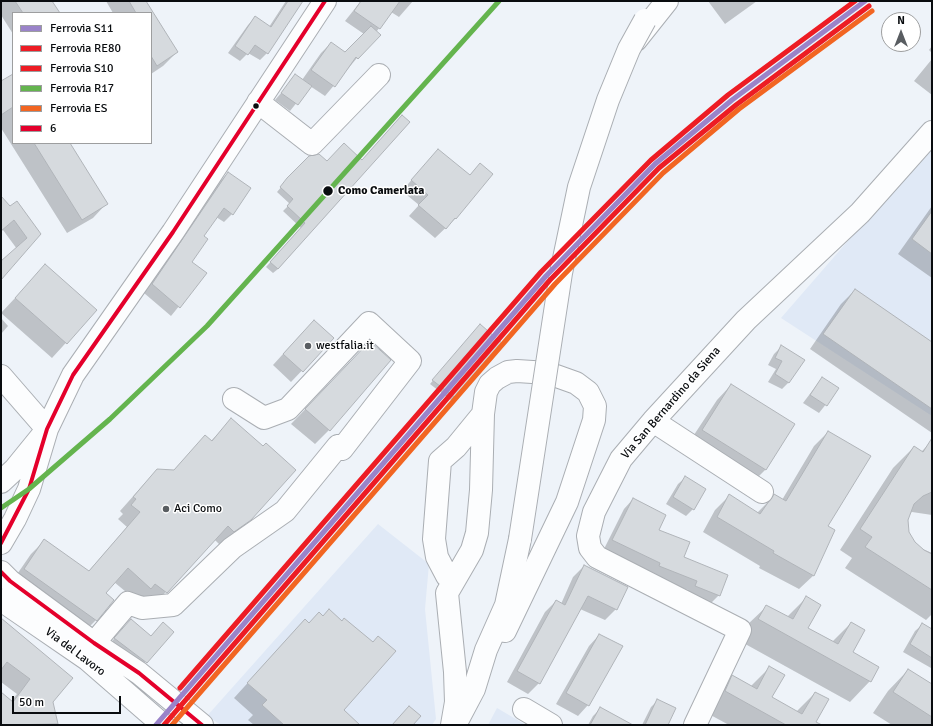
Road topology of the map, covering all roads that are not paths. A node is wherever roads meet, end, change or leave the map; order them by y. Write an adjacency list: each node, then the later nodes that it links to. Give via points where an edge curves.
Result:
1 (326, 1): 7 (street)
2 (657, 1): 4 (street)
3 (667, 1): 5 (street, bridge)
4 (649, 10): 5 (street, bridge)
5 (629, 49): 21 (street, bridge, via 596,133 579,187 561,273 520,539 506,605)
6 (379, 75): 7 (street, via 312,144)
7 (258, 102): 13 (street, via 174,232 73,375)
8 (932, 132): 12 (street, Via San Bernardino da Siena, via 860,212 746,320)
9 (1, 376): 13 (street)
10 (234, 399): 20 (street, via 264,418 288,409 368,323 410,361 342,449 338,446 285,512 232,548 174,605 142,608 128,603)
11 (483, 414): 18 (street, via 481,490 476,533 472,550); 18 (street, via 453,454); 21 (street, via 486,392 490,384 497,378 517,371 548,373 576,383 588,392 595,406 594,420 567,502 503,634)
12 (653, 421): 15 (street); 28 (street, Via San Bernardino da Siena, via 621,459 594,512 588,536 590,548 597,557 740,630)
13 (48, 429): 14 (street); 16 (street, via 29,489)
14 (1, 482)
15 (762, 492)
16 (1, 543)
17 (1, 572): 20 (street, Via del Lavoro)
18 (447, 585): 25 (street, via 455,672 456,702)
19 (1, 600): 23 (street, Via del Lavoro, via 87,659)
20 (94, 644): 24 (street, Via del Lavoro, via 139,673)
21 (486, 650): 26 (street, via 474,689)
22 (524, 709): 27 (street)
23 (163, 725)
24 (202, 725)
25 (452, 725)
26 (455, 725)
27 (551, 725)
28 (695, 725)

